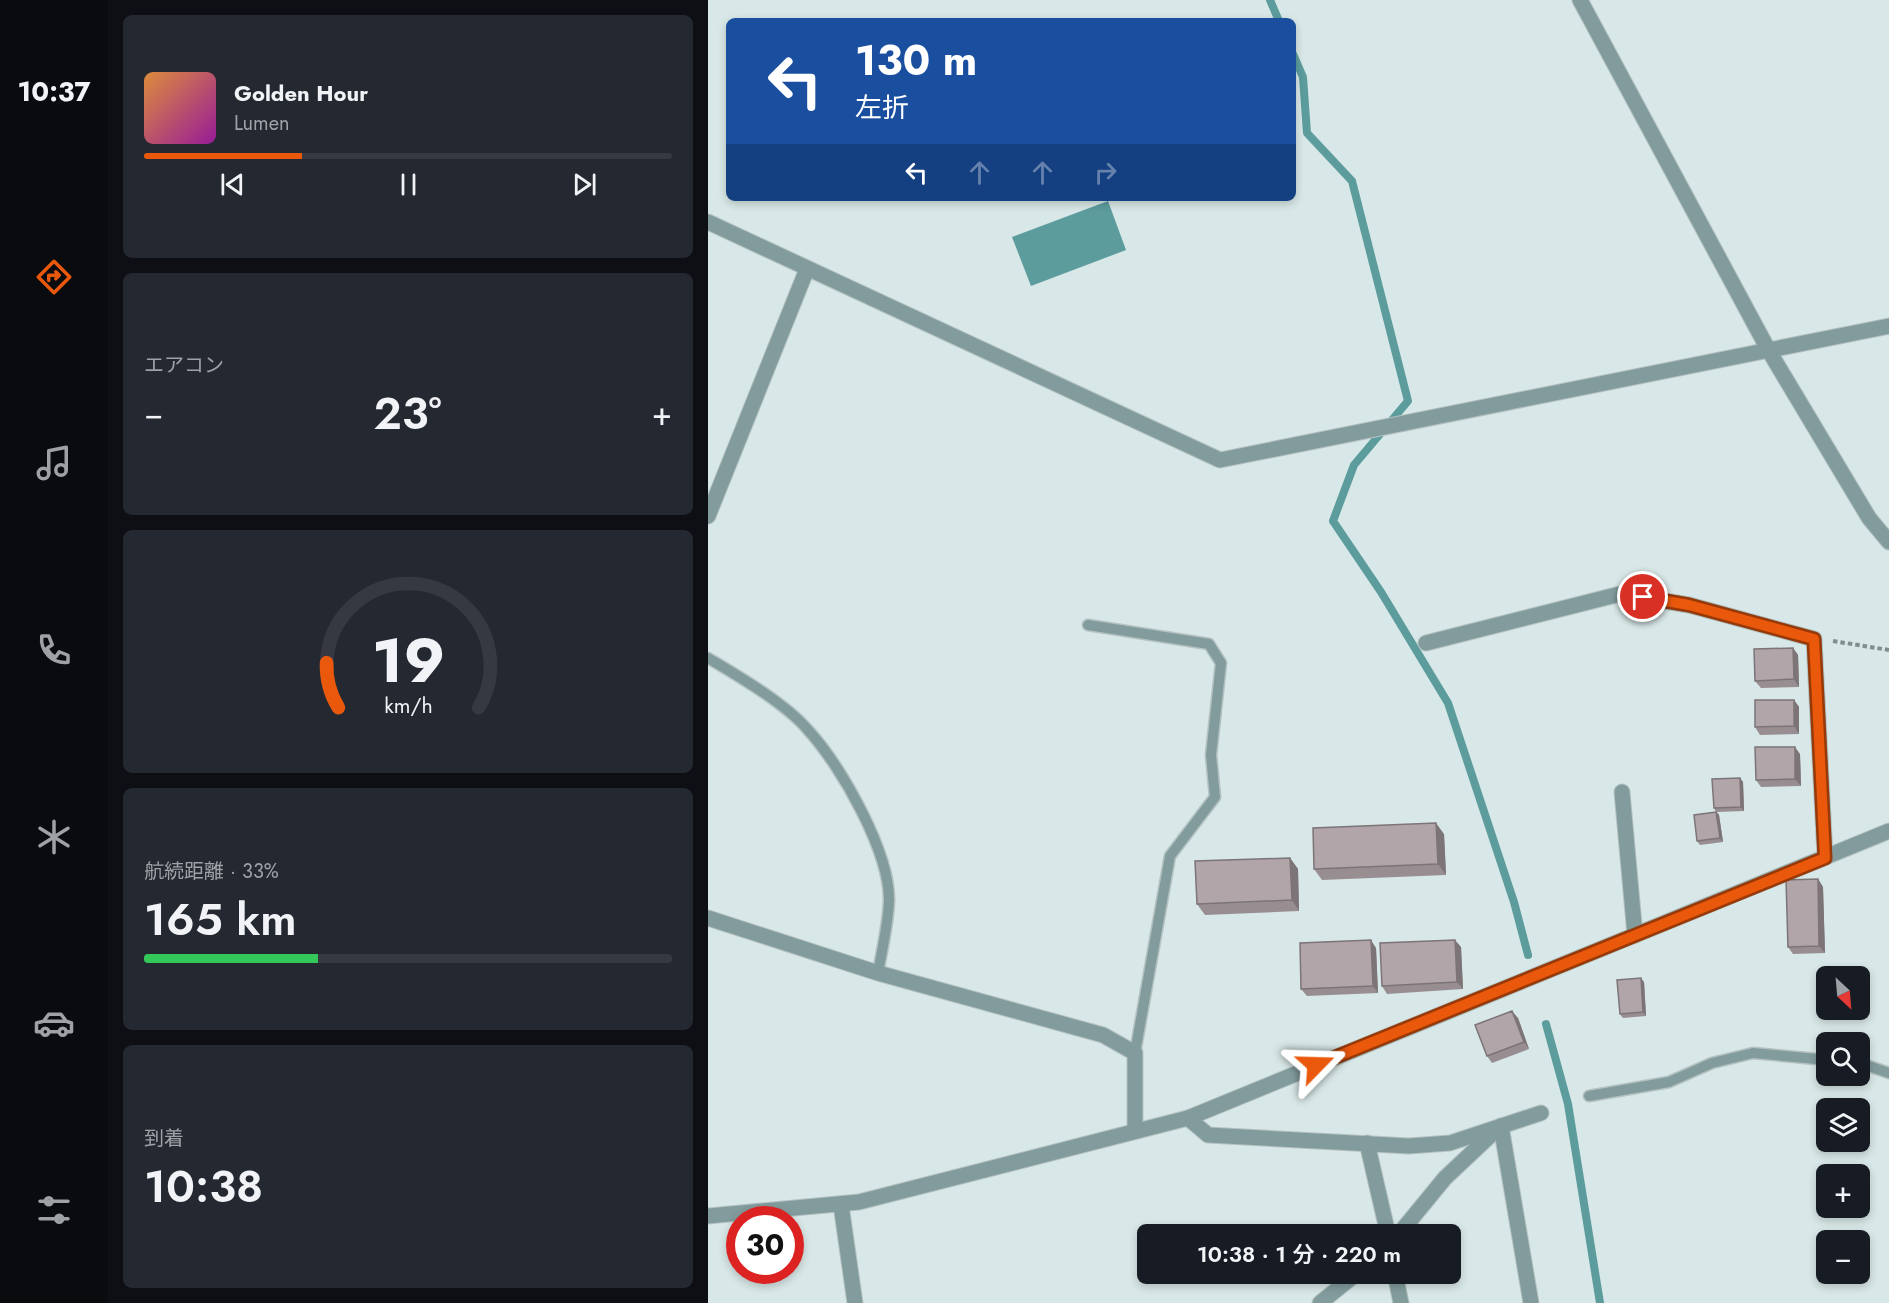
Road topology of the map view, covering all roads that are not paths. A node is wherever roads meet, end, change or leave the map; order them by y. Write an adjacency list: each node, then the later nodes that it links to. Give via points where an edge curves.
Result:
1 (1580, 0): 5 (street)
2 (708, 222): 3 (street)
3 (807, 269): 5 (street, via 1220,460); 6 (street)
4 (1889, 326): 5 (street)
5 (1769, 351): 7 (street, via 1869,518)
6 (708, 516)
7 (1889, 542)
8 (1088, 625): 17 (lane, via 1209,644 1221,663 1211,755 1215,797 1170,856)
9 (1426, 643): 13 (street, via 1620,594 1689,605 1814,639)
10 (708, 658): 16 (lane, via 748,681 808,729 844,779 884,861 889,900)
11 (1622, 792): 15 (street)
12 (1889, 831): 13 (street)
13 (1825, 858): 15 (street)
14 (708, 918): 16 (street)
15 (1635, 935): 23 (street)
16 (878, 973): 17 (street, via 1103,1035)
17 (1135, 1053): 25 (street)
18 (1816, 1059): 21 (lane, via 1753,1053 1712,1063 1669,1082)
19 (1870, 1066): 20 (lane)
20 (1889, 1073)
21 (1589, 1096)
22 (1541, 1113): 24 (street)
23 (1188, 1118): 25 (street); 26 (street, via 1208,1135)
24 (1501, 1126): 26 (street, via 1450,1143); 30 (street, via 1445,1178); 36 (street)
25 (1135, 1131): 27 (street)
26 (1367, 1143): 29 (street)
27 (841, 1205): 28 (street); 33 (street)
28 (708, 1216)
29 (1386, 1224)
30 (1407, 1224)
31 (1344, 1284): 34 (street)
32 (1397, 1284): 35 (street)
33 (855, 1303)
34 (1320, 1303)
35 (1401, 1303)
36 (1531, 1303)

